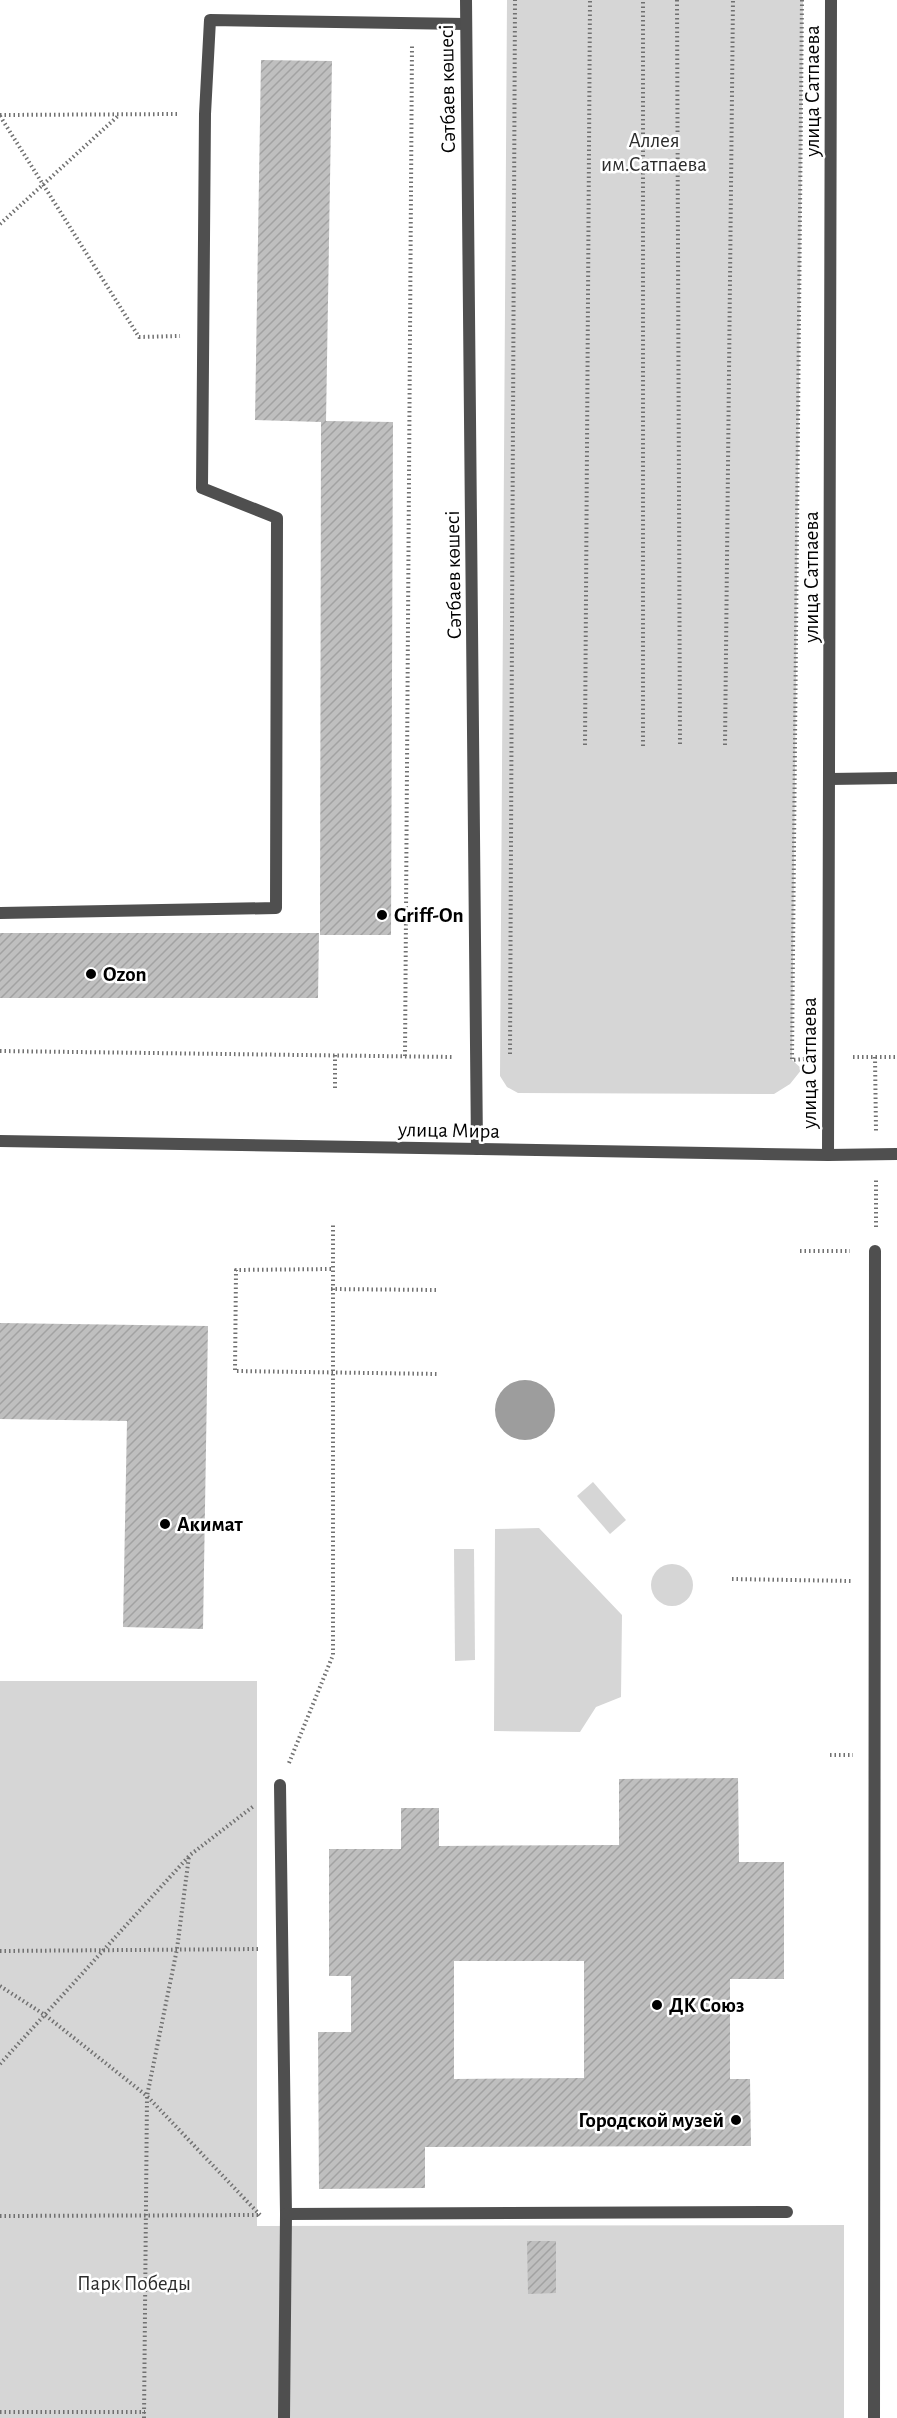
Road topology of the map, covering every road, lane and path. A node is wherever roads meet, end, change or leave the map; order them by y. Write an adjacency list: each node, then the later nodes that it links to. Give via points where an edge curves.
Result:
1 (466, 0): 10 (street, Сәтбаев көшесі)
2 (515, 0): 25 (path)
3 (590, 0): 17 (path)
4 (643, 0): 19 (path)
5 (677, 0): 20 (path)
6 (732, 0): 18 (path)
7 (802, 0): 29 (path)
8 (831, 0): 22 (street, улица Сатпаева)
9 (412, 23): 10 (street); 12 (street, via 210,20); 27 (path)
10 (466, 24): 28 (street, Сәтбаев көшесі)
11 (120, 114): 12 (path); 13 (path); 14 (path)
12 (205, 114): 16 (street)
13 (0, 115): 14 (path)
14 (43, 185): 15 (path); 16 (path, via 139,337)
15 (0, 224)
16 (203, 336): 23 (street, via 202,488 278,518 276,908)
17 (585, 745)
18 (725, 745)
19 (643, 746)
20 (680, 747)
21 (897, 778): 22 (street)
22 (830, 779): 34 (street, улица Сатпаева)
23 (0, 913)
24 (0, 1051): 26 (path)
25 (510, 1054)
26 (335, 1055): 27 (path); 30 (path)
27 (405, 1056): 28 (path)
28 (478, 1057): 32 (street, Сәтбаев көшесі)
29 (792, 1060)
30 (335, 1089)
31 (0, 1141): 32 (street, улица Мира)
32 (477, 1149): 34 (street, улица Мира)
33 (897, 1154): 34 (street, улица Мира)
34 (828, 1155)
35 (333, 1224): 37 (path)
36 (875, 1251): 43 (street)
37 (332, 1269): 38 (path); 40 (path, via 236,1270 235,1371)
38 (331, 1289): 39 (path); 40 (path)
39 (438, 1290)
40 (332, 1372): 41 (path); 44 (path, via 333,1655)
41 (438, 1374)
42 (732, 1579): 43 (path)
43 (875, 1581): 63 (street)
44 (280, 1785): 45 (path); 48 (street)
45 (190, 1855): 46 (path); 47 (path)
46 (106, 1949): 47 (path); 49 (path); 51 (path)
47 (177, 1949): 48 (path); 53 (path)
48 (282, 1949): 55 (street)
49 (0, 1951)
50 (0, 1986): 51 (path)
51 (45, 2015): 52 (path); 53 (path)
52 (0, 2064)
53 (147, 2096): 56 (path); 58 (path)
54 (787, 2212): 55 (street)
55 (286, 2214): 56 (path); 62 (street)
56 (260, 2215): 58 (path)
57 (0, 2216): 58 (path)
58 (148, 2216): 60 (path)
59 (0, 2412): 60 (path)
60 (145, 2412): 61 (path)
61 (144, 2418)
62 (284, 2418)
63 (874, 2418)

